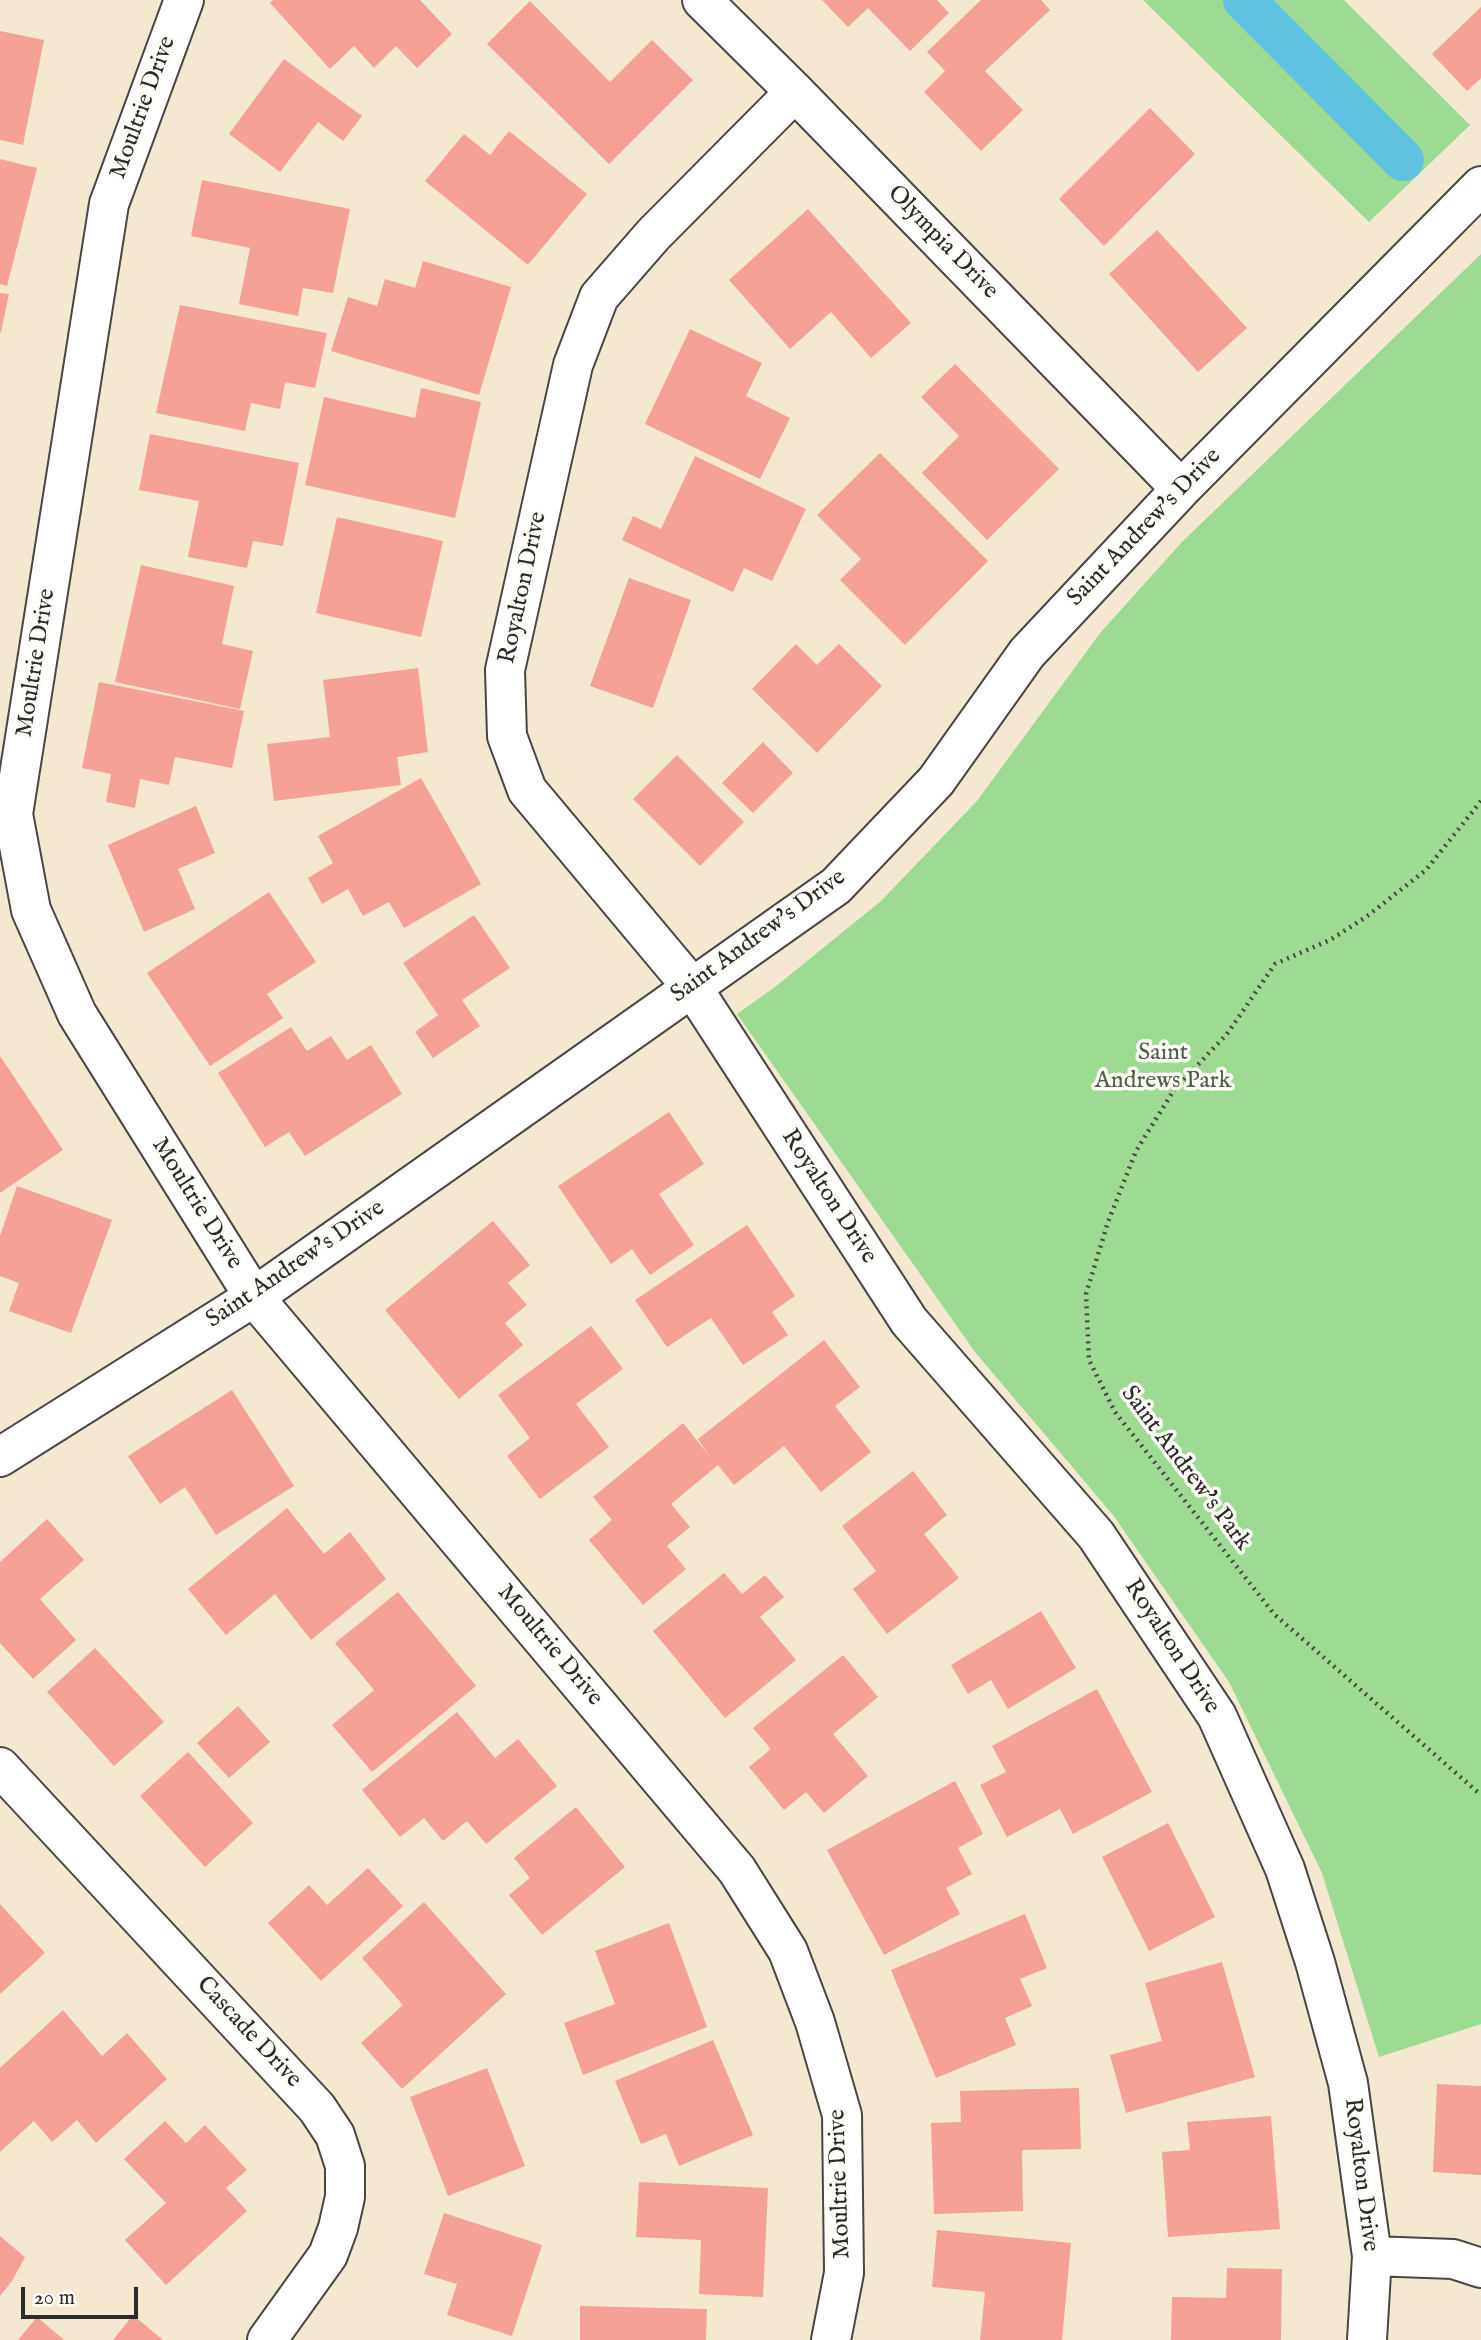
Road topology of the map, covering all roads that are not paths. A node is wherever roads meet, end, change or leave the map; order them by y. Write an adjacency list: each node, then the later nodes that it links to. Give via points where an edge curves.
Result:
1 (184, 0): 7 (street, Moultrie Drive, via 109,204 13,814 30,910 77,1014)
2 (702, 0): 3 (street, Olympia Drive)
3 (795, 92): 5 (street, Olympia Drive); 6 (street, Royalton Drive, via 653,235 599,297 573,365 505,670 508,736 527,790)
4 (1481, 186): 5 (street, Saint Andrew's Drive)
5 (1181, 489): 6 (street, Saint Andrew's Drive, via 1027,653 936,781 836,886)
6 (692, 987): 7 (street, Saint Andrew's Drive); 10 (street, Royalton Drive, via 909,1321 1096,1535 1217,1716 1285,1869 1315,1962 1348,2083)
7 (254, 1297): 8 (street, Saint Andrew's Drive); 13 (street, Moultrie Drive, via 737,1870 788,1951 842,2115 844,2273)
8 (0, 1457)
9 (0, 1768): 12 (street, Cascade Drive, via 317,2108 335,2134 345,2166 338,2228 328,2255)
10 (1372, 2256): 11 (street, via 1453,2259); 14 (street, Royalton Drive)
11 (1481, 2268)
12 (267, 2340)
13 (831, 2340)
14 (1367, 2340)

